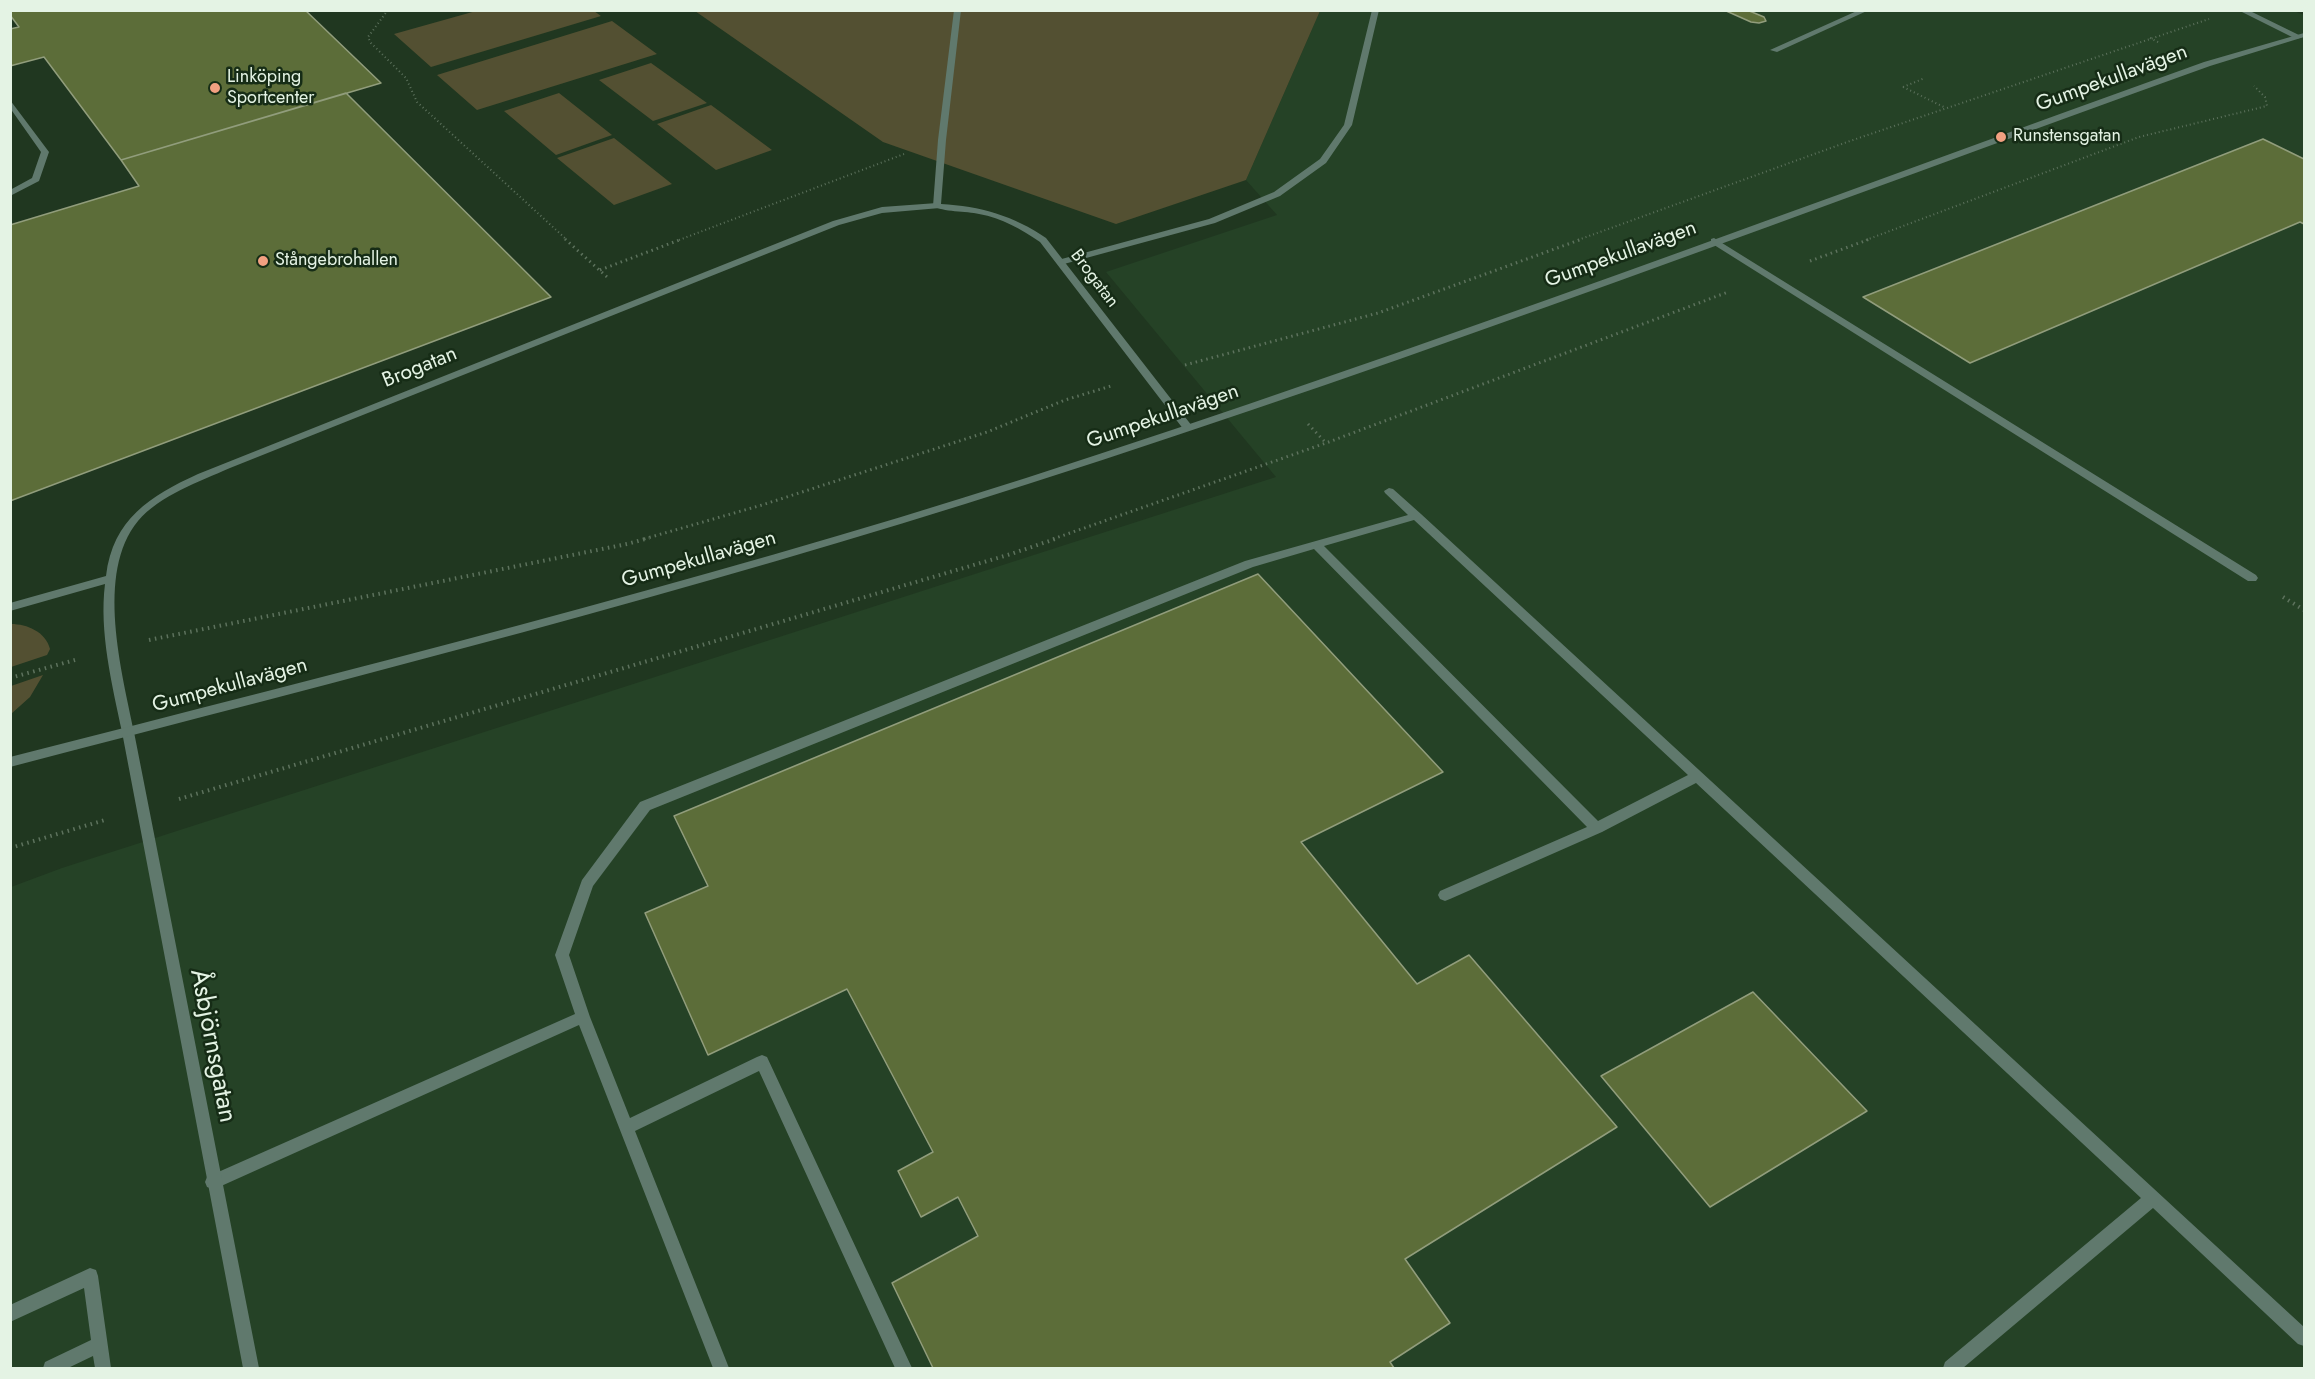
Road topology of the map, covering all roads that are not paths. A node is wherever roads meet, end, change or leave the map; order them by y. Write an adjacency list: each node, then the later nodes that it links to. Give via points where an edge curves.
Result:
1 (958, 10): 9 (street)
2 (1376, 10): 11 (street, via 1348,125 1323,161 1277,195 1212,221)
3 (1866, 10): 6 (street)
4 (2241, 10): 5 (street)
5 (2302, 36): 10 (street, Gumpekullavägen, via 2207,64)
6 (1774, 50)
7 (10, 102): 8 (street, via 45,152 36,179)
8 (10, 194)
9 (936, 206): 11 (street, Brogatan, via 970,208 1024,226 1043,240); 16 (street, Brogatan, via 882,210 860,216 634,302 186,484 155,501 133,520 116,549)
10 (1714, 241): 12 (street, Gumpekullavägen); 17 (street)
11 (1061, 262): 12 (street, Brogatan)
12 (1188, 428): 19 (street, Gumpekullavägen, via 819,545)
13 (1389, 491): 14 (street)
14 (1417, 516): 15 (street); 21 (street)
15 (1316, 545): 22 (street); 24 (street, via 1249,564 645,806 587,884 562,955)
16 (111, 578): 18 (street); 19 (street, Brogatan, via 112,648)
17 (2252, 578)
18 (10, 606)
19 (128, 732): 20 (street, Gumpekullavägen); 26 (street, Åsbjörnsgatan)
20 (10, 762)
21 (1697, 776): 22 (street); 27 (street)
22 (1597, 828): 23 (street)
23 (1445, 895)
24 (583, 1017): 25 (street); 26 (street)
25 (626, 1128): 34 (street); 35 (street, via 762,1062)
26 (213, 1182): 33 (street, Åsbjörnsgatan)
27 (2154, 1197): 29 (street); 36 (street)
28 (10, 1314): 30 (street, via 90,1276)
29 (2304, 1338)
30 (100, 1344): 31 (street); 32 (street)
31 (51, 1368)
32 (103, 1368)
33 (251, 1368)
34 (721, 1368)
35 (903, 1368)
36 (1951, 1368)

